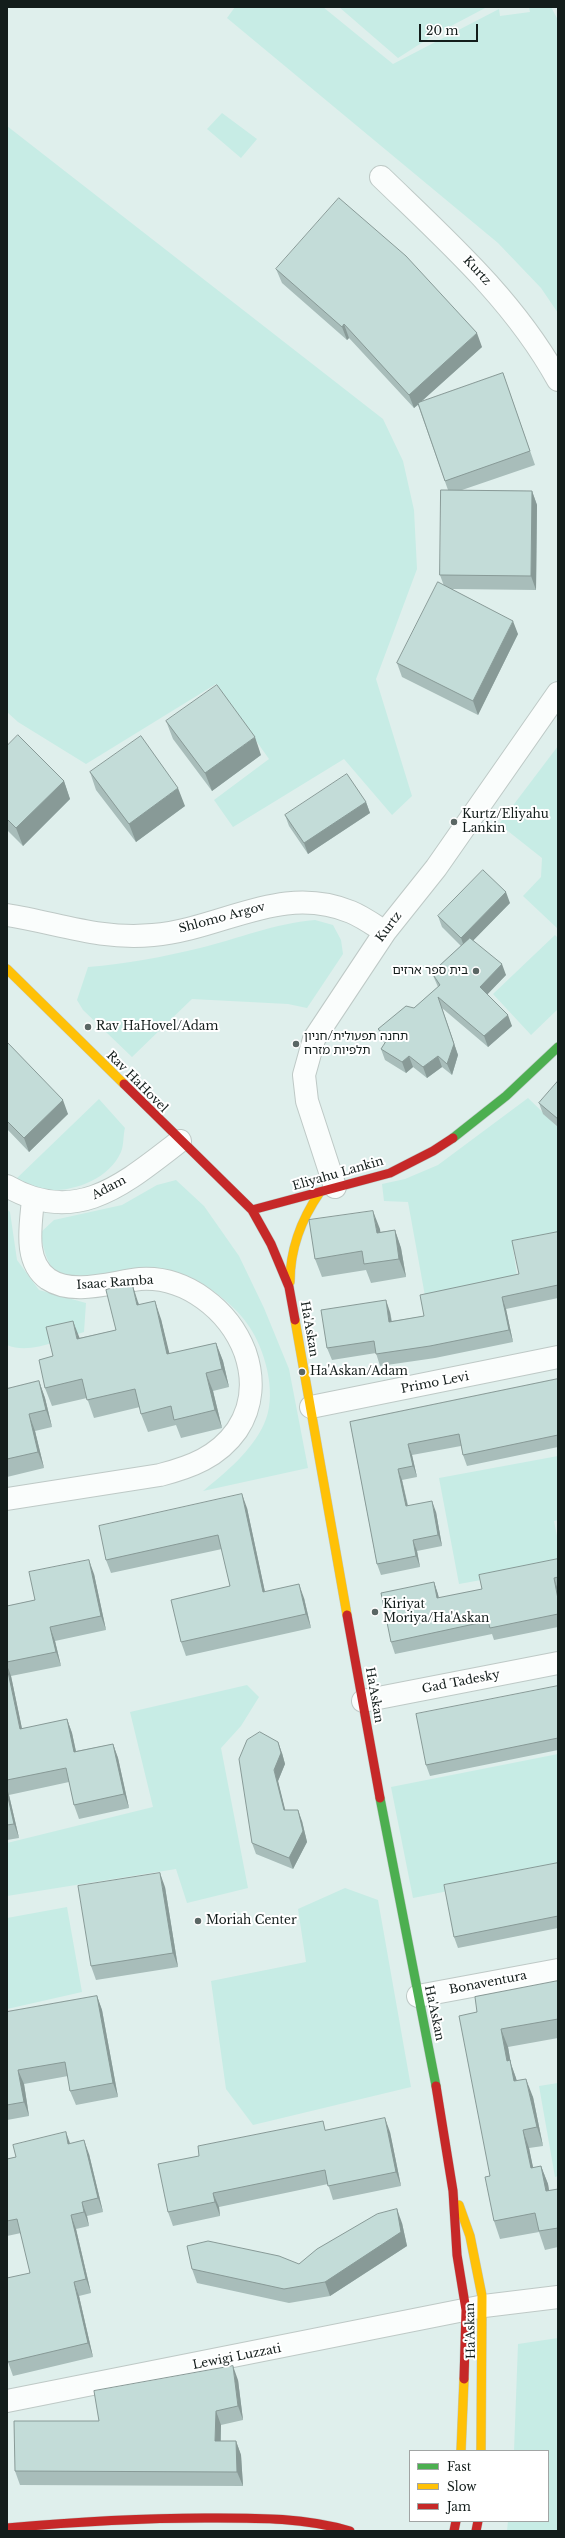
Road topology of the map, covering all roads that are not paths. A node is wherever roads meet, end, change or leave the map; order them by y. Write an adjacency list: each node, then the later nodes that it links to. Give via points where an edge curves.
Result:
1 (381, 177): 2 (street, Kurtz, via 475,268 531,336)
2 (558, 380)
3 (558, 693): 4 (street, Kurtz)
4 (551, 719): 6 (street, Kurtz)
5 (7, 915): 6 (street, Shlomo Argov, via 34,919 70,930 113,936 154,935 205,925 274,903 308,901 351,912)
6 (385, 932): 11 (street, Kurtz, via 314,1038 304,1075 306,1101)
7 (7, 969): 9 (street, Rav HaHovel)
8 (558, 1047): 11 (street, Eliyahu Lankin, via 474,1123 432,1151 390,1172)
9 (180, 1141): 12 (street, Adam, via 144,1168 101,1194 83,1201 58,1204); 13 (street, Rav HaHovel)
10 (7, 1186): 12 (street, Adam)
11 (328, 1189): 13 (street, Eliyahu Lankin); 14 (street, via 304,1214 291,1252)
12 (33, 1199): 17 (street, Isaac Ramba, via 31,1250 36,1264 47,1278 61,1286 80,1287 141,1279 181,1286 217,1308 240,1340 250,1365 250,1402 244,1420 220,1449 203,1461 160,1474)
13 (252, 1210): 14 (street, Ha'Askan, via 285,1274)
14 (292, 1301): 16 (street, Ha'Askan)
15 (558, 1357): 16 (street, Primo Levi)
16 (311, 1408): 19 (street, Ha'Askan)
17 (7, 1499)
18 (558, 1663): 19 (street, Gad Tadesky)
19 (363, 1701): 21 (street, Ha'Askan)
20 (558, 1970): 21 (street, Bonaventura)
21 (418, 1996): 22 (street, Ha'Askan, via 438,2094)
22 (453, 2191): 24 (street, Ha'Askan, via 457,2255); 24 (street, Ha'Askan, via 473,2242)
23 (558, 2297): 24 (street, Lewigi Luzzati)
24 (475, 2308): 25 (street, Lewigi Luzzati); 26 (street, Ha'Askan); 27 (street, Ha'Askan)
25 (7, 2401)
26 (461, 2450)
27 (481, 2450)
28 (7, 2528): 29 (street, via 152,2518 271,2518 330,2524)
29 (350, 2531)

